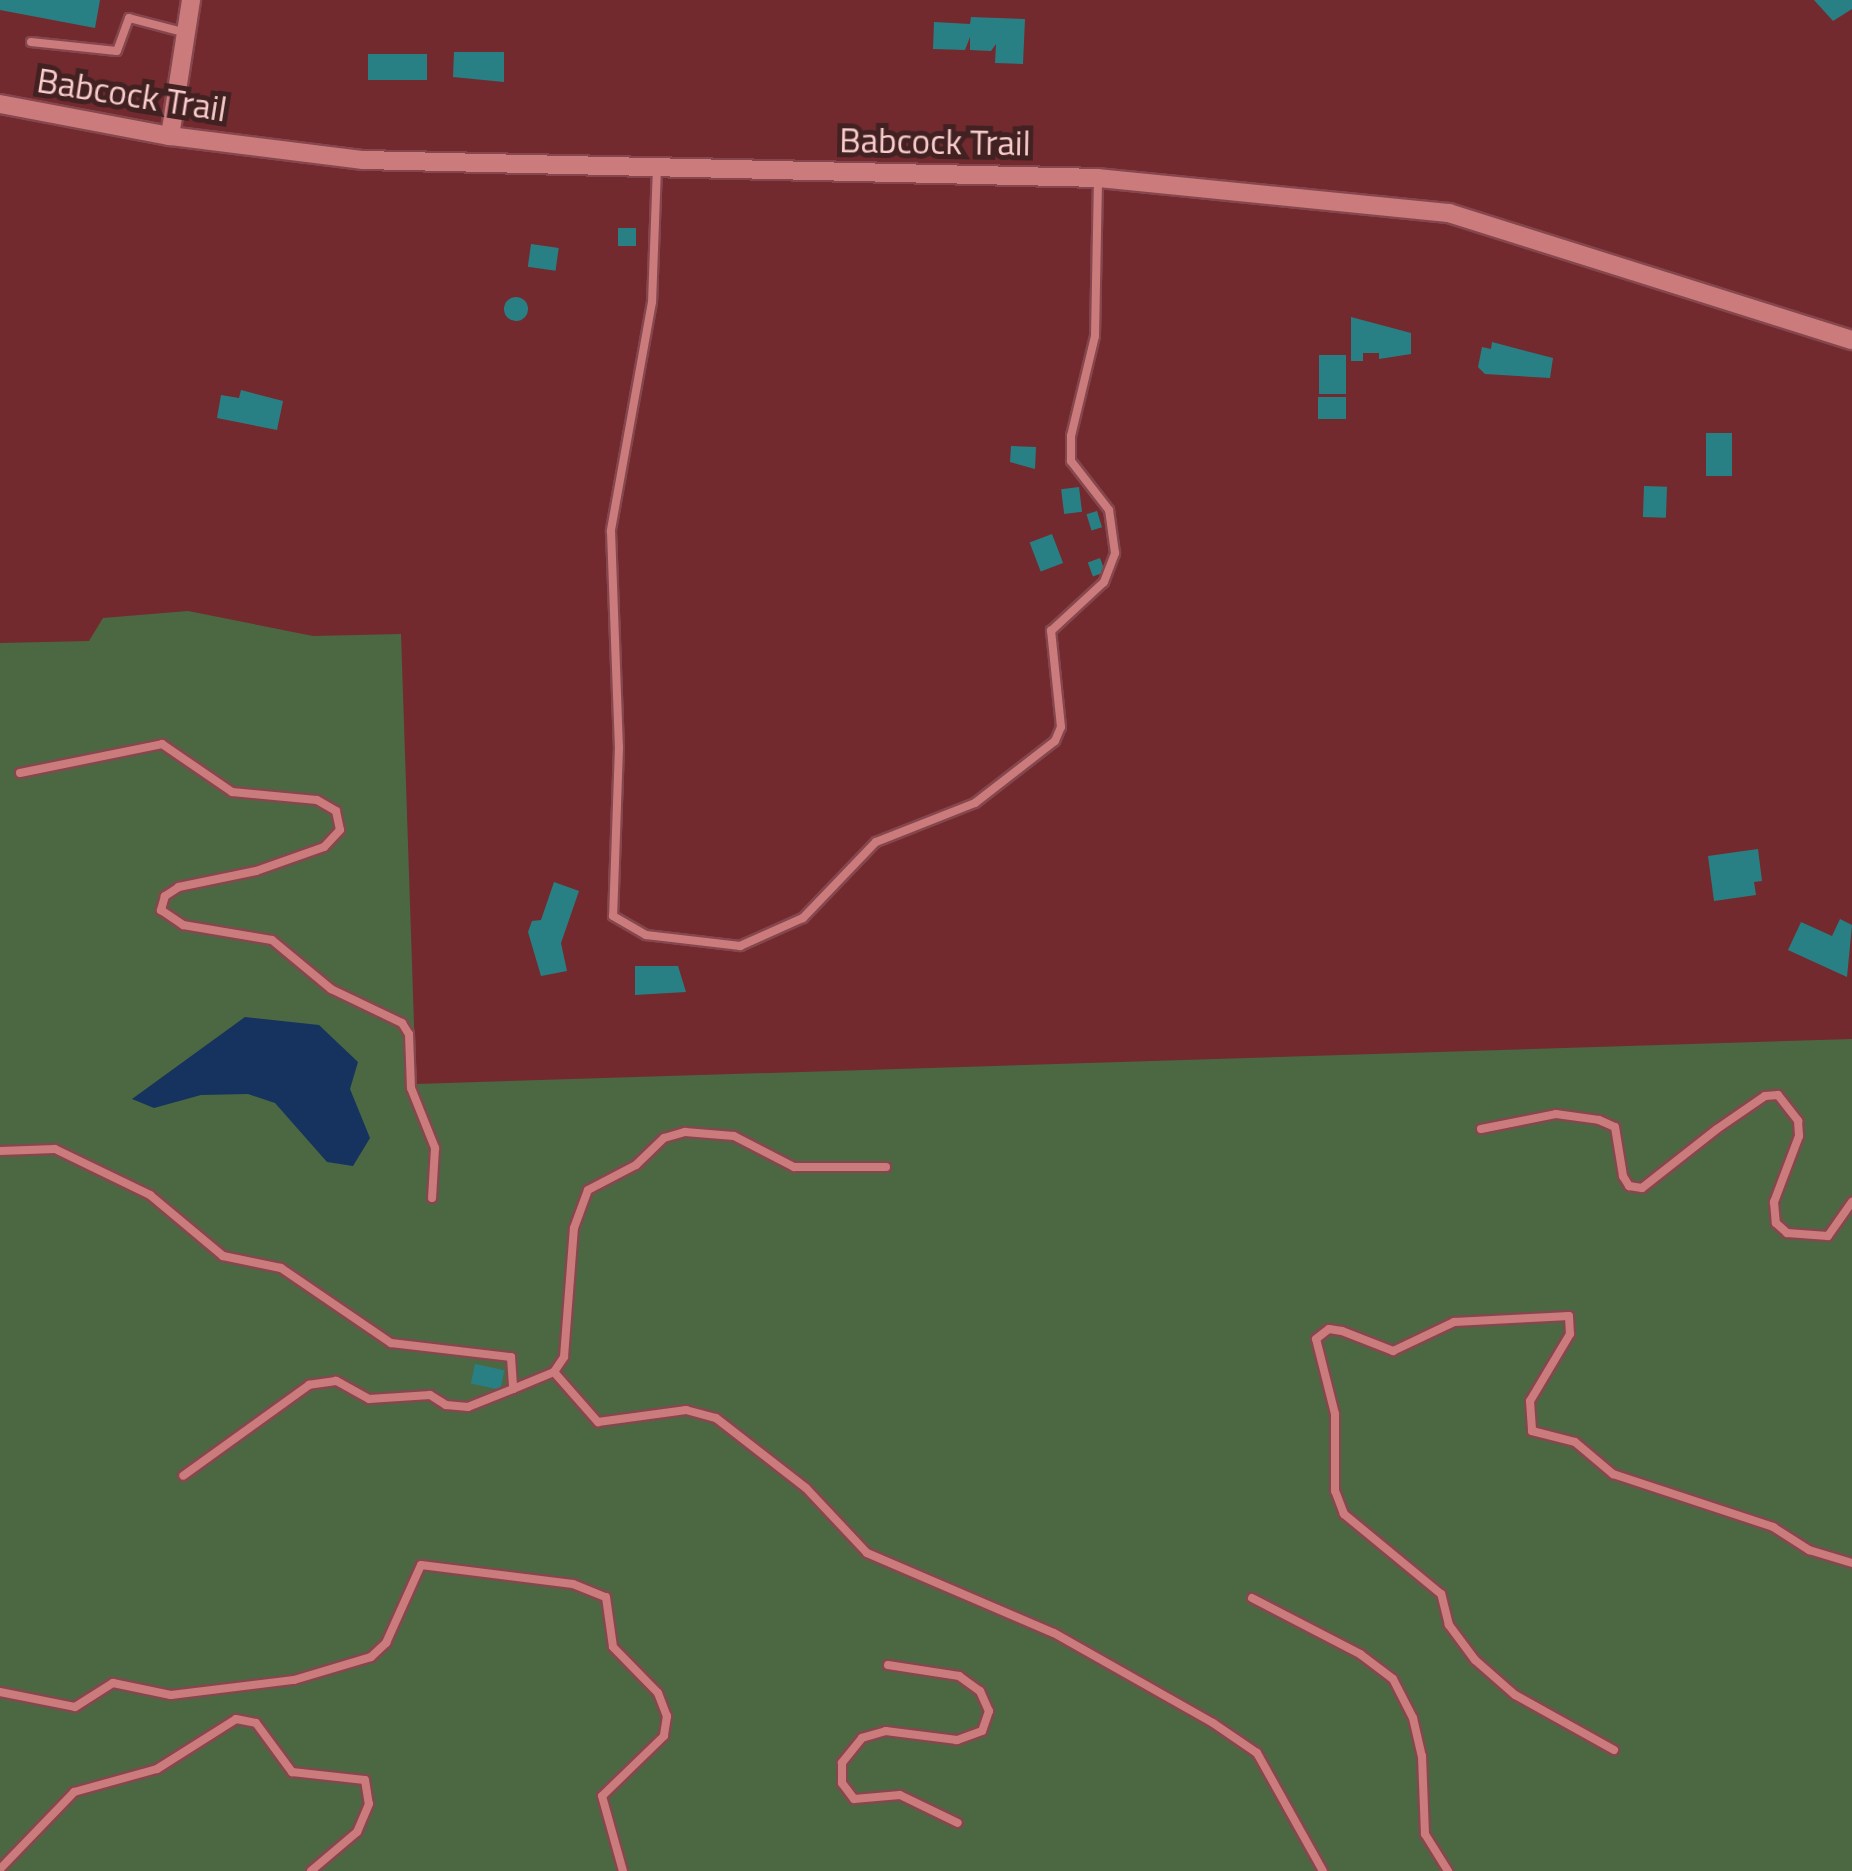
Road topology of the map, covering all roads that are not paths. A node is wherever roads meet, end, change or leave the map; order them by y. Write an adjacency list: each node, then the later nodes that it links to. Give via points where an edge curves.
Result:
1 (191, 0): 2 (street)
2 (186, 34): 3 (lane, via 129,18 117,51); 5 (street)
3 (31, 42)
4 (0, 104): 5 (street, Babcock Trail)
5 (170, 136): 6 (street, Babcock Trail, via 364,160)
6 (658, 166): 7 (street, Babcock Trail); 7 (lane, via 652,302 610,531 619,747 614,916 646,935 740,946 803,918 876,842 975,803 1055,741 1061,727 1051,630 1104,582 1115,554 1109,510 1072,461 1071,436 1094,336)
7 (1098, 178): 8 (street, Babcock Trail, via 1448,213)
8 (1852, 340)
9 (20, 773): 13 (lane, via 162,744 224,788 317,800 336,811 340,830 324,847 256,871 179,887 165,896 161,910 183,925 272,940 331,989 402,1023 409,1034 411,1088 435,1148)
10 (1481, 1129): 14 (lane, via 1556,1114 1599,1120 1616,1127 1623,1176 1629,1186 1642,1188 1765,1096 1778,1095 1798,1121 1799,1136 1774,1202 1776,1223 1788,1233 1828,1236)
11 (0, 1151): 16 (lane, via 55,1148 150,1195 223,1256 281,1268 391,1342 511,1357)
12 (886, 1168): 15 (lane, via 794,1167 734,1136 685,1132 664,1138 636,1164 588,1190 574,1228 564,1358)
13 (432, 1198)
14 (1852, 1202)
15 (554, 1372): 16 (lane); 27 (lane, via 598,1422 686,1410 716,1418 806,1488 867,1553 1054,1633 1213,1723 1256,1753)
16 (513, 1388): 17 (lane, via 468,1407 446,1406 430,1396 369,1399 324,1380)
17 (183, 1476)
18 (1852, 1563): 22 (lane, via 1809,1550 1773,1527 1612,1474 1575,1442 1532,1431 1530,1401 1570,1334 1568,1316 1454,1322 1393,1350 1342,1331 1316,1338 1335,1414 1334,1491 1344,1514 1442,1594 1458,1636 1515,1696)
19 (1252, 1598): 28 (lane, via 1360,1654 1393,1679 1422,1756 1425,1834)
20 (888, 1665): 23 (lane, via 960,1676 980,1691 989,1712 982,1731 956,1740 886,1731 862,1738 842,1763 842,1783 854,1799 900,1794)
21 (0, 1692): 26 (lane, via 75,1707 113,1683 171,1695 294,1680 371,1657 386,1643 420,1564 573,1584 606,1597 613,1647 658,1693 667,1716 664,1736 602,1796)
22 (1614, 1750)
23 (958, 1823)
24 (0, 1869): 25 (lane, via 74,1792 157,1769 236,1720 256,1723 292,1772 365,1780 369,1804 357,1832)
25 (312, 1871)
26 (623, 1871)
27 (1323, 1871)
28 (1448, 1871)

